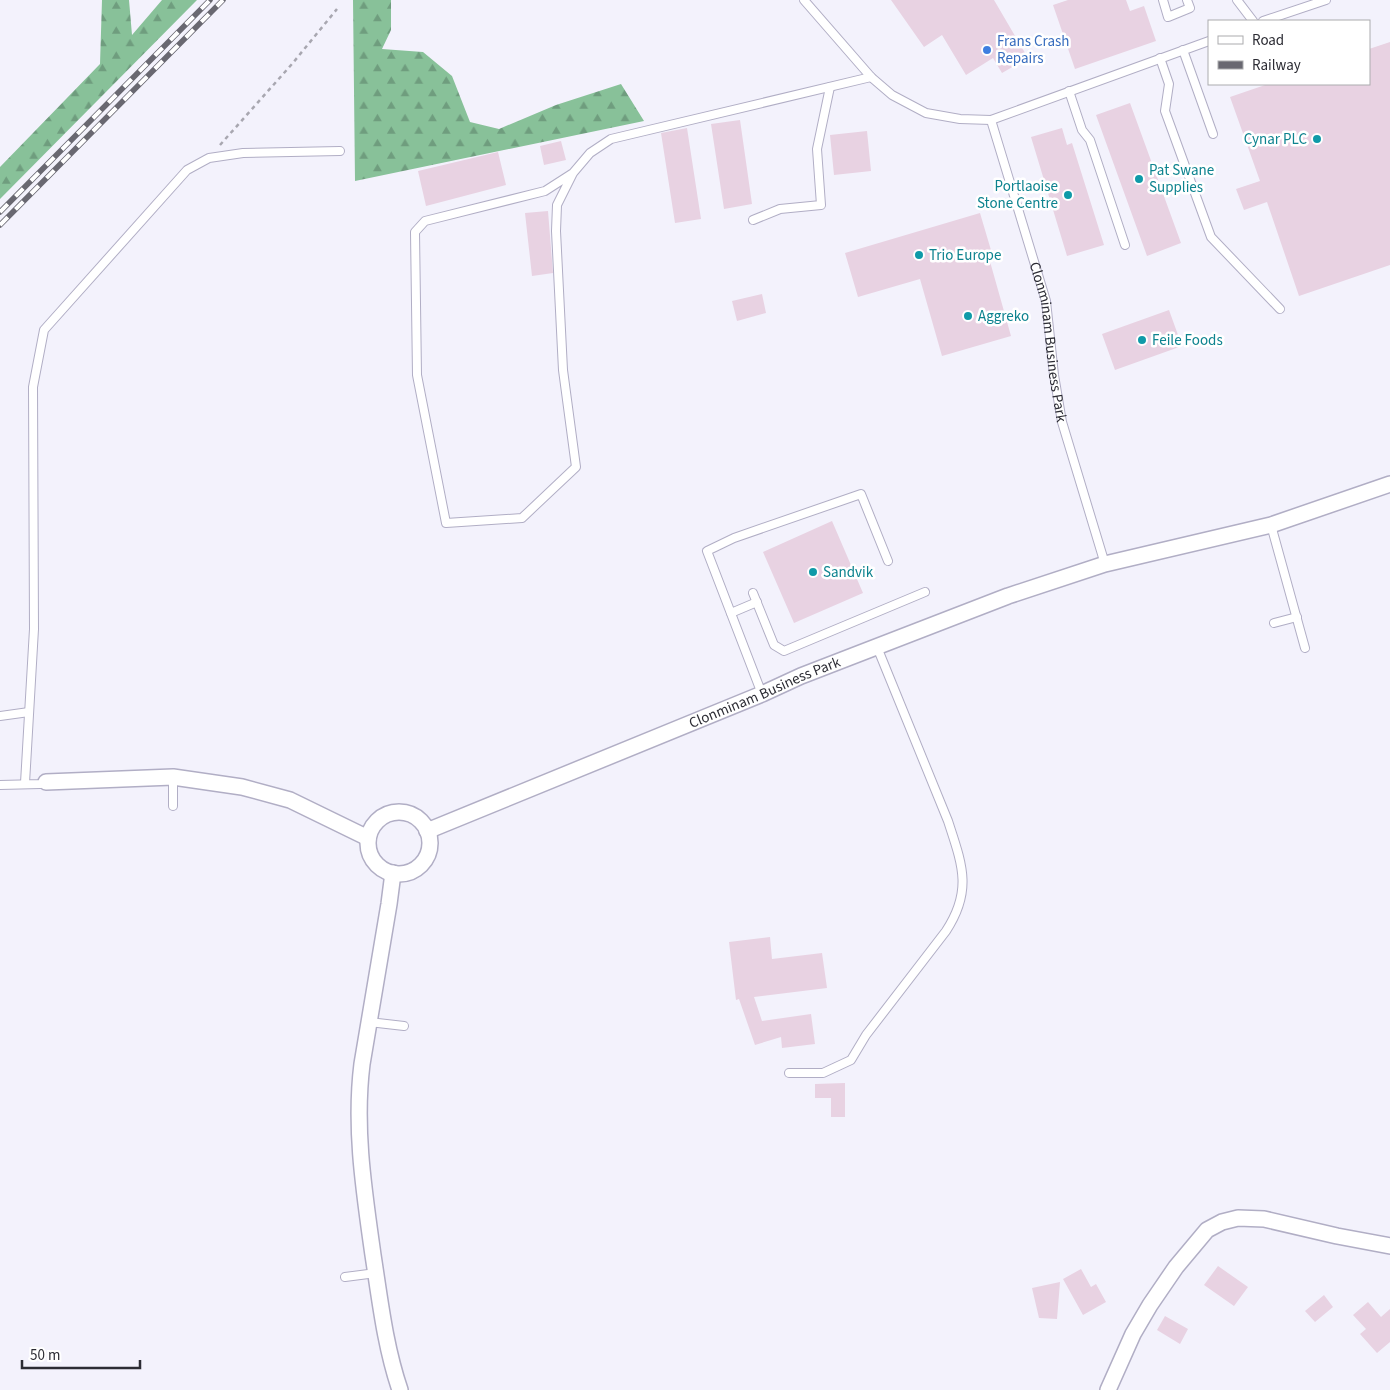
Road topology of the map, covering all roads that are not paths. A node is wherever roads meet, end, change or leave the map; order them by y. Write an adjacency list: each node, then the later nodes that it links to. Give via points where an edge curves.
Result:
1 (804, 0): 11 (lane)
2 (1163, 0): 3 (lane, via 1168,17 1190,8)
3 (1187, 0)
4 (1237, 0): 6 (lane)
5 (1326, 0): 7 (lane)
6 (1252, 20)
7 (1266, 20)
8 (1208, 40): 9 (lane)
9 (1183, 50): 10 (lane); 15 (lane)
10 (1160, 58): 13 (lane); 20 (lane, via 1169,84 1165,111 1211,237)
11 (871, 77): 12 (lane); 14 (lane, via 892,95 926,113)
12 (830, 87): 17 (lane, via 611,139 590,153); 18 (lane, via 817,149 820,205 780,209)
13 (1069, 91): 14 (lane); 19 (lane, via 1082,130 1090,140)
14 (991, 120): 24 (lane, Clonminam Business Park, via 1046,301 1062,422)
15 (1213, 134)
16 (340, 151): 34 (lane, via 243,153 209,158 187,170 44,330 33,387 34,629)
17 (573, 172): 17 (lane, via 557,205 556,230 564,370 576,467 522,518 446,523 417,375 415,232 425,222 545,191)
18 (753, 220)
19 (1126, 245)
20 (1280, 309)
21 (1390, 484): 22 (street, Clonminam Business Park)
22 (1271, 525): 24 (street, Clonminam Business Park); 29 (lane)
23 (888, 561): 28 (lane, via 861,494 734,538 708,551)
24 (1105, 564): 31 (street, Clonminam Business Park, via 1008,596)
25 (925, 592): 27 (lane, via 784,651 774,645)
26 (753, 593): 27 (lane)
27 (757, 602): 28 (lane)
28 (731, 613): 33 (lane)
29 (1297, 617): 30 (lane); 32 (lane)
30 (1274, 623)
31 (877, 647): 33 (street, Clonminam Business Park); 46 (lane, via 952,836 964,883 955,918 866,1035 851,1060 823,1073)
32 (1305, 648)
33 (762, 694): 41 (street, Clonminam Business Park)
34 (29, 712): 35 (lane); 38 (lane)
35 (0, 716)
36 (173, 778): 37 (street); 40 (lane); 42 (street, via 242,787 290,800)
37 (46, 782): 38 (lane)
38 (25, 783): 39 (lane)
39 (0, 785)
40 (173, 806)
41 (427, 831): 42 (street, via 414,816 395,812 377,821); 43 (street, via 429,840 425,859 411,871)
42 (368, 838): 43 (street, via 368,848 376,864)
43 (393, 873): 44 (street)
44 (369, 1022): 45 (lane); 48 (street, via 358,1091 358,1121)
45 (404, 1026)
46 (790, 1072)
47 (1390, 1246): 51 (street, via 1264,1219 1238,1218 1222,1222 1207,1230 1150,1304)
48 (376, 1273): 49 (lane); 50 (street, via 387,1348)
49 (345, 1277)
50 (400, 1390)
51 (1108, 1390)

